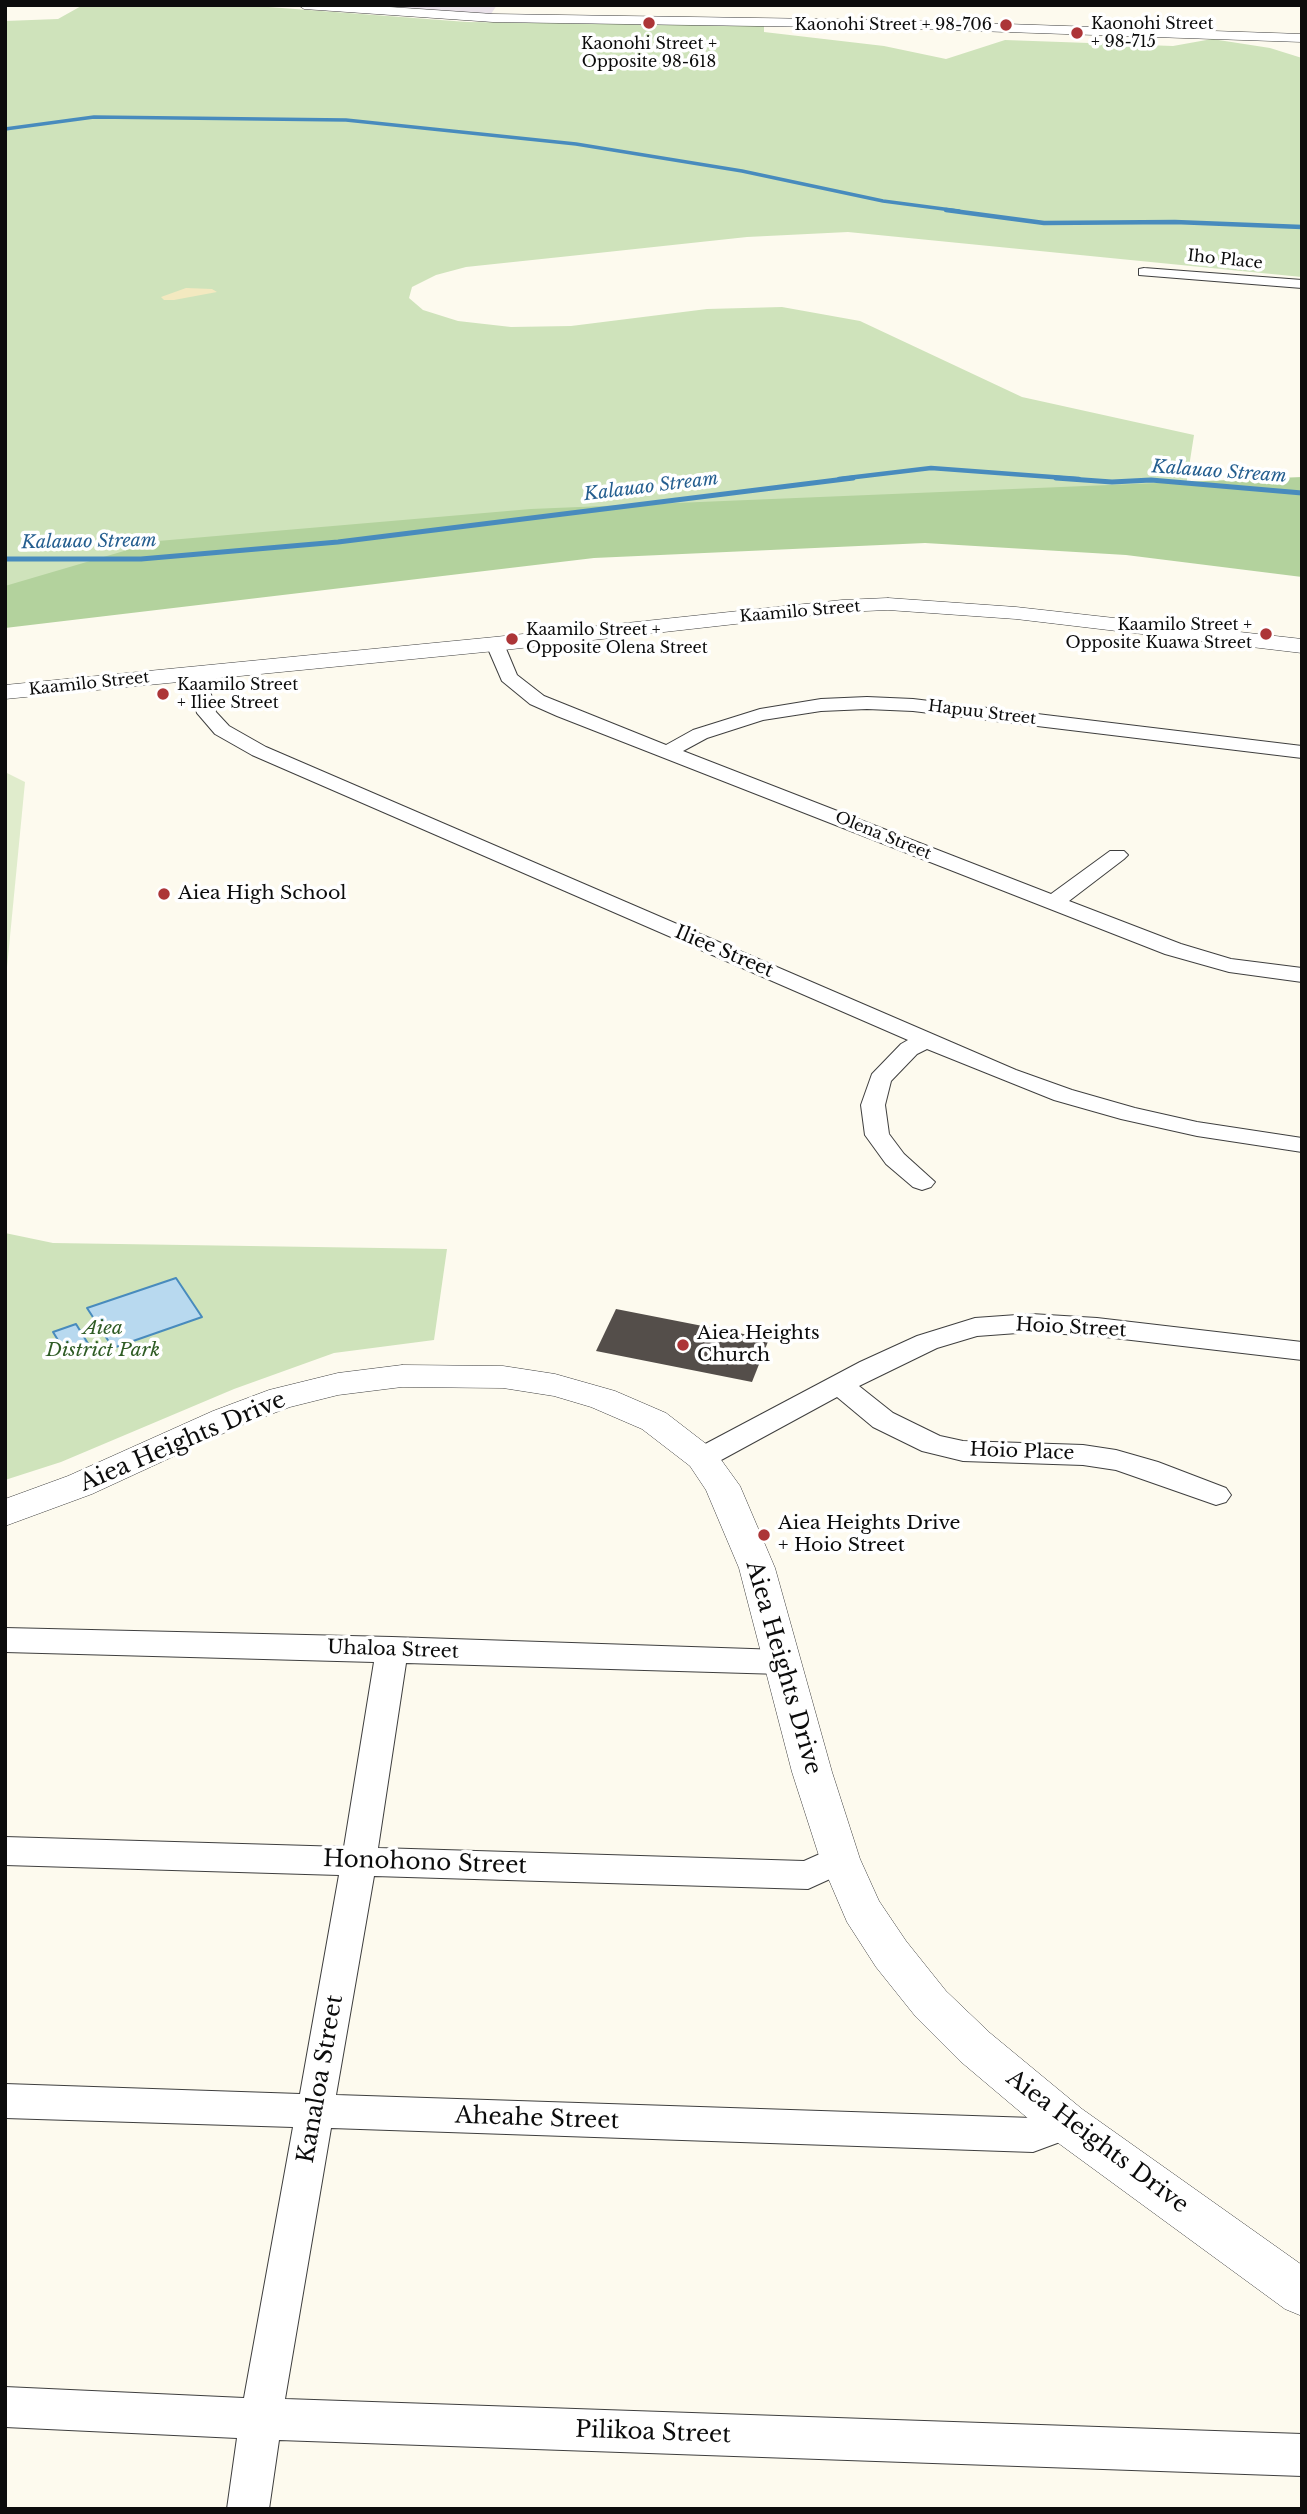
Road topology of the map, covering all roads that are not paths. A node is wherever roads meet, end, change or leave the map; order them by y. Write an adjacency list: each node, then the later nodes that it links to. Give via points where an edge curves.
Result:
1 (304, 5): 2 (street, via 493,18 888,24)
2 (1302, 38)
3 (1144, 272): 4 (street, Iho Place)
4 (1302, 284)
5 (495, 644): 6 (street, Kaamilo Street, via 888,604 1016,613); 7 (street, Kaamilo Street); 9 (street, Olena Street, via 509,677 537,700)
6 (1302, 646)
7 (196, 673): 8 (street, Kaamilo Street); 14 (street, Iliee Street, via 207,713 222,730 258,751)
8 (5, 692)
9 (669, 751): 10 (street, Hapuu Street, via 700,734 760,715 867,703 927,706); 12 (street, Olena Street)
10 (1302, 752)
11 (1117, 856): 12 (street)
12 (1053, 903): 13 (street, Olena Street, via 1173,949 1229,965)
13 (1302, 975)
14 (926, 1040): 15 (street, Iliee Street, via 1063,1095 1129,1114); 16 (street, via 909,1049 880,1079 873,1105 877,1135 895,1159)
15 (1302, 1145)
16 (922, 1182)
17 (1302, 1351): 18 (street, Hoio Street, via 1097,1326 1031,1323 975,1327 927,1342)
18 (840, 1385): 19 (street, Hoio Street); 20 (street, Hoio Place, via 883,1420 932,1444 963,1451 1116,1460)
19 (702, 1458): 21 (street, Aiea Heights Drive, via 654,1421 555,1385 503,1377 402,1376 338,1384 281,1398); 24 (street, Aiea Heights Drive, via 722,1486 757,1568)
20 (1216, 1495)
21 (5, 1513)
22 (5, 1640): 23 (street, Uhaloa Street)
23 (391, 1649): 24 (street, Uhaloa Street); 27 (street, Kanaloa Street)
24 (782, 1662): 26 (street, Aiea Heights Drive)
25 (5, 1852): 27 (street, Honohono Street)
26 (840, 1859): 27 (street, Honohono Street, via 808,1875); 30 (street, Aiea Heights Drive, via 862,1910 931,2004)
27 (359, 1861): 29 (street, Kanaloa Street)
28 (5, 2101): 29 (street, Aheahe Street)
29 (315, 2112): 30 (street, Aheahe Street, via 1033,2134); 33 (street, Kanaloa Street)
30 (1066, 2123): 31 (street, Aiea Heights Drive)
31 (1302, 2293)
32 (5, 2407): 33 (street, Pilikoa Street)
33 (261, 2419): 34 (street, Pilikoa Street); 35 (street, Kanaloa Street)
34 (1302, 2455)
35 (248, 2509)

